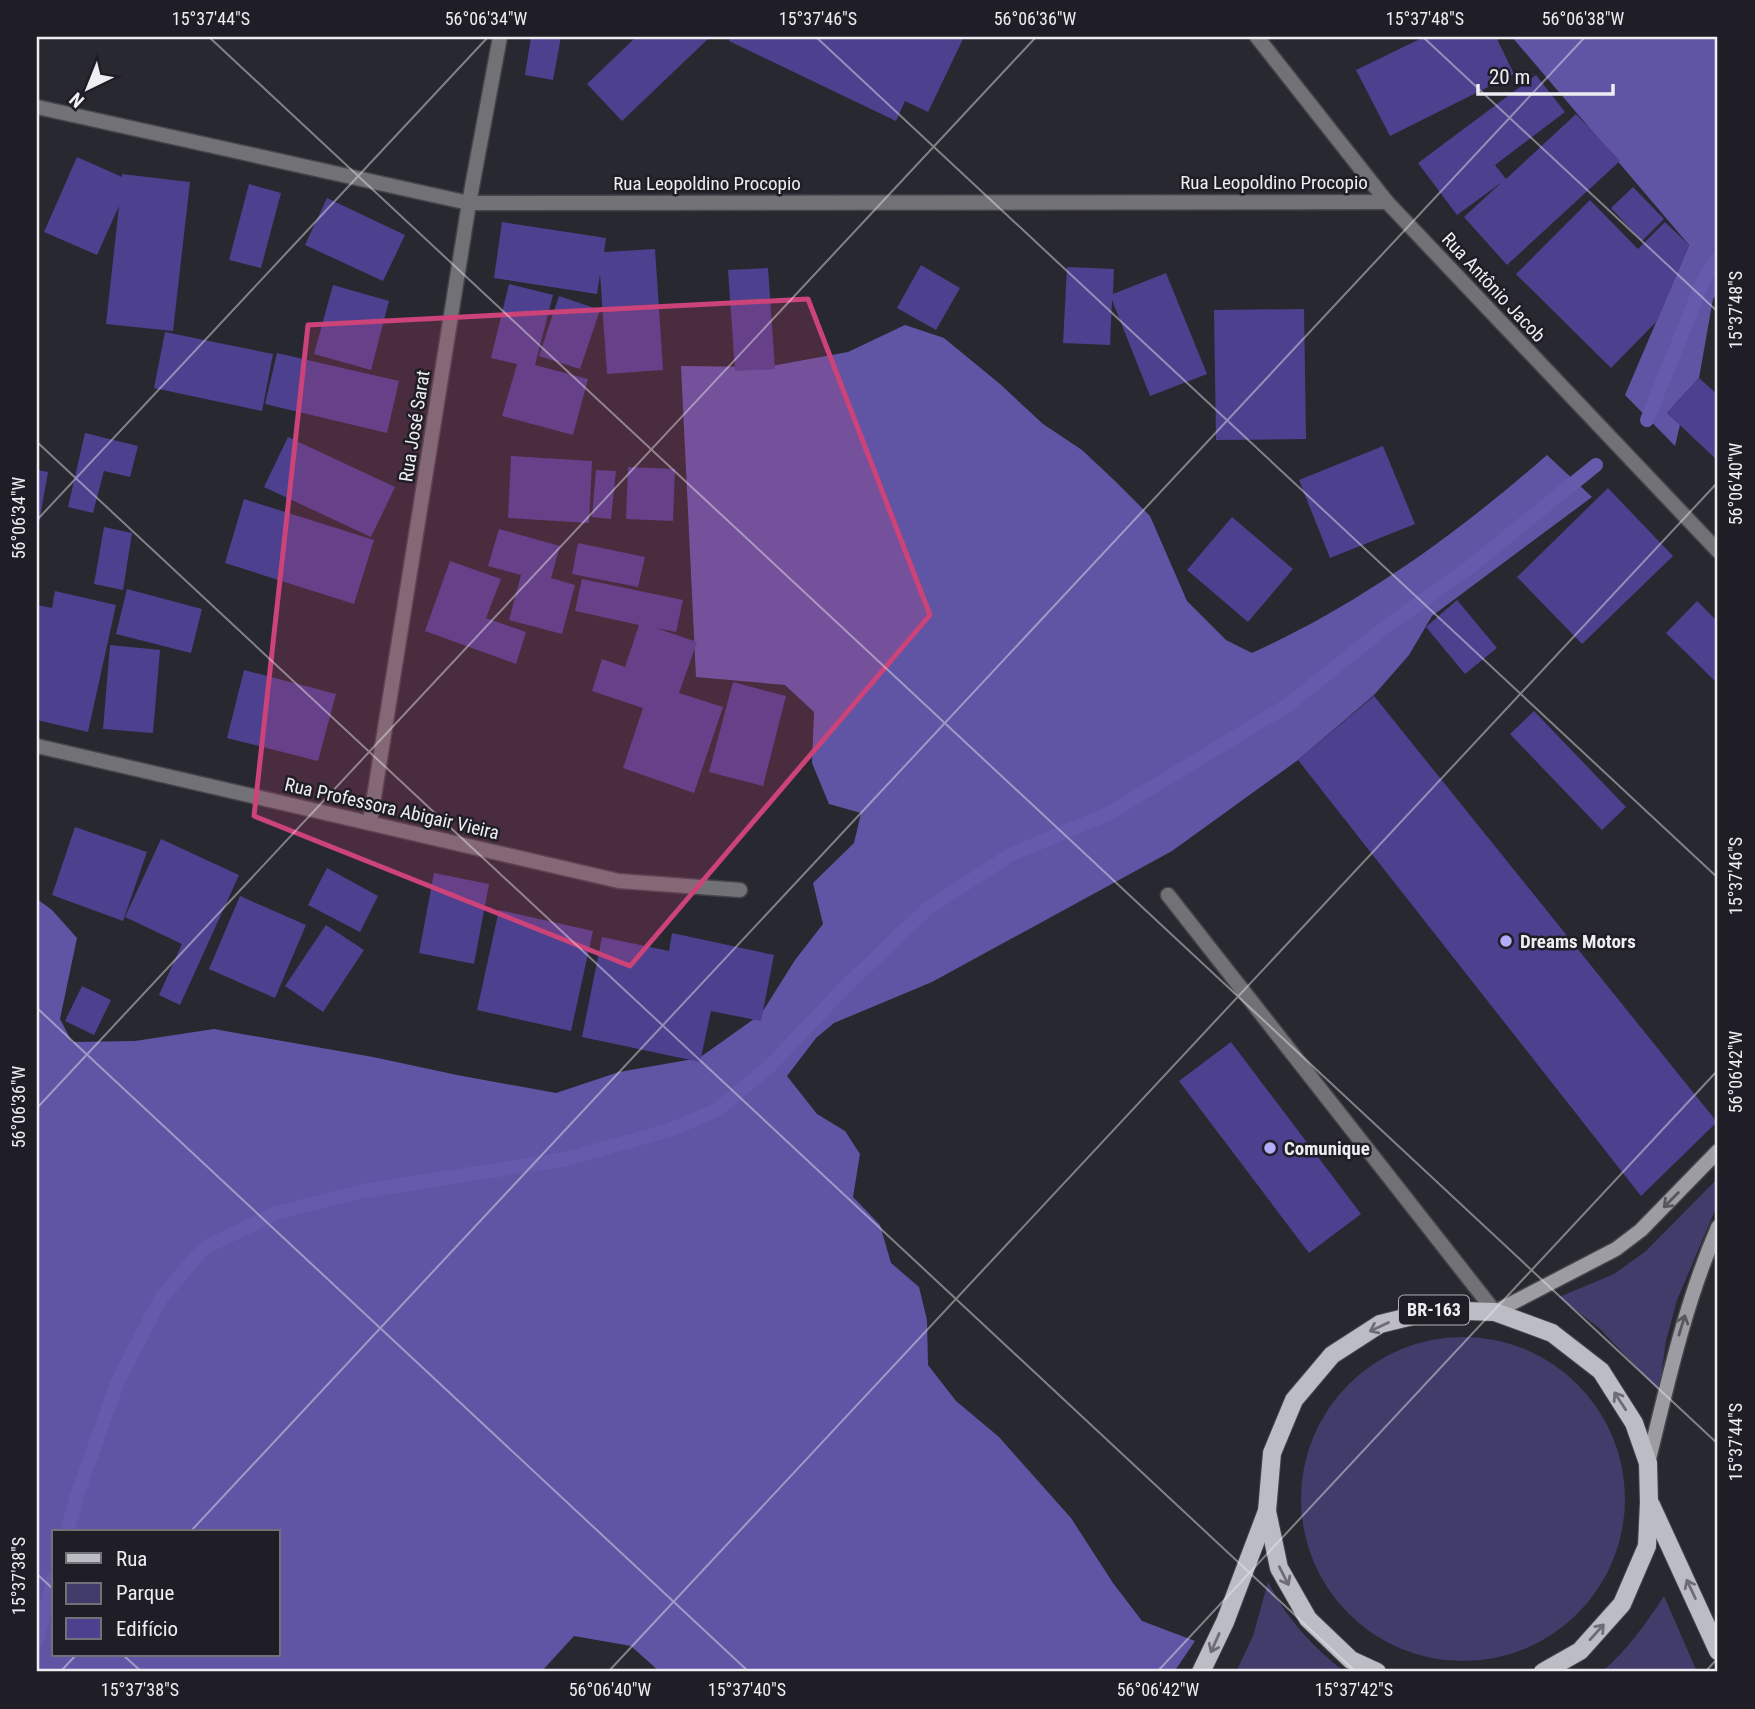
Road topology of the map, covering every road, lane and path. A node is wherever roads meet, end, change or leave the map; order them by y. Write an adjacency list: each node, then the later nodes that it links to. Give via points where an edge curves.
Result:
1 (500, 37): 5 (street, Rua José Sarat)
2 (1257, 37): 4 (street, Rua Antônio Jacob)
3 (37, 107): 5 (street, Rua Leopoldino Procopio)
4 (1387, 202): 5 (street, Rua Leopoldino Procopio); 6 (street, Rua Antônio Jacob)
5 (470, 203): 8 (street, Rua José Sarat)
6 (1718, 551)
7 (37, 746): 8 (street, Rua Professora Abigair Vieira)
8 (370, 822): 9 (street, Rua Professora Abigair Vieira, via 620,881)
9 (740, 890)
10 (1168, 895): 13 (street)
11 (1718, 1152): 13 (main road, one-way to 13, via 1616,1249)
12 (1718, 1227): 14 (main road, one-way to 12, via 1676,1344)
13 (1495, 1312): 14 (main road, BR-163, one-way to 13, via 1634,1423 1601,1371 1552,1333); 16 (main road, BR-163, one-way to 16, via 1437,1310 1380,1324 1332,1355 1294,1400 1272,1453)
14 (1648, 1462): 15 (main road, BR-163)
15 (1649, 1502): 17 (main road, BR-163, one-way to 15); 20 (main road, BR-163, one-way to 15, via 1580,1651 1622,1604 1647,1546)
16 (1267, 1511): 18 (main road, BR-163, one-way to 18); 19 (main road, BR-163, one-way to 19, via 1279,1568 1308,1619 1351,1660)
17 (1718, 1651)
18 (1201, 1672)
19 (1377, 1672)
20 (1544, 1672)

